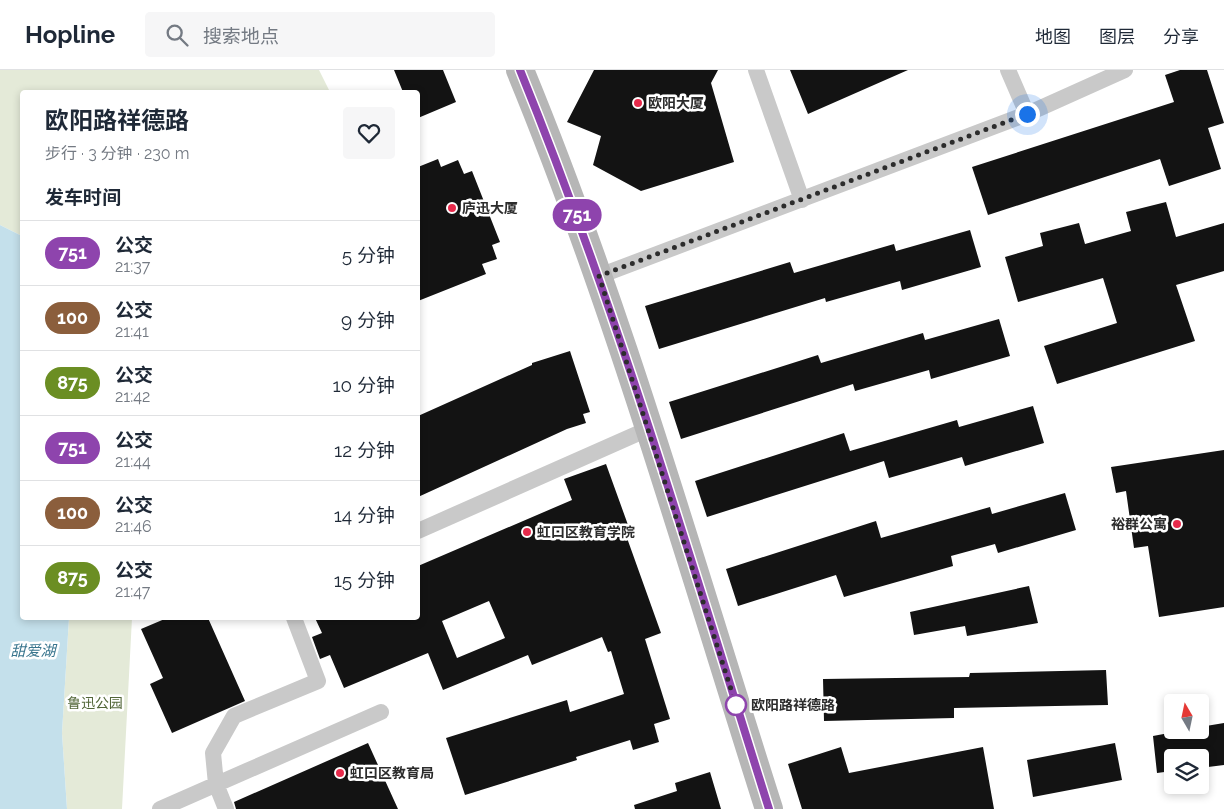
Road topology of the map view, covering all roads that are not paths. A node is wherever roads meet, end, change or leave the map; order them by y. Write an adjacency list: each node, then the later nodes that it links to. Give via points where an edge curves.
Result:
1 (520, 70): 7 (street, via 553,149)
2 (756, 70): 6 (lane)
3 (1008, 70): 5 (lane)
4 (1125, 70): 5 (lane)
5 (1027, 114): 6 (lane)
6 (802, 200): 7 (lane)
7 (599, 276): 8 (street)
8 (648, 430): 9 (lane); 15 (street)
9 (420, 530)
10 (295, 620): 12 (lane, via 318,681 234,716 213,753)
11 (381, 712): 12 (lane)
12 (216, 784): 13 (lane); 14 (lane)
13 (160, 809)
14 (226, 809)
15 (769, 809)

